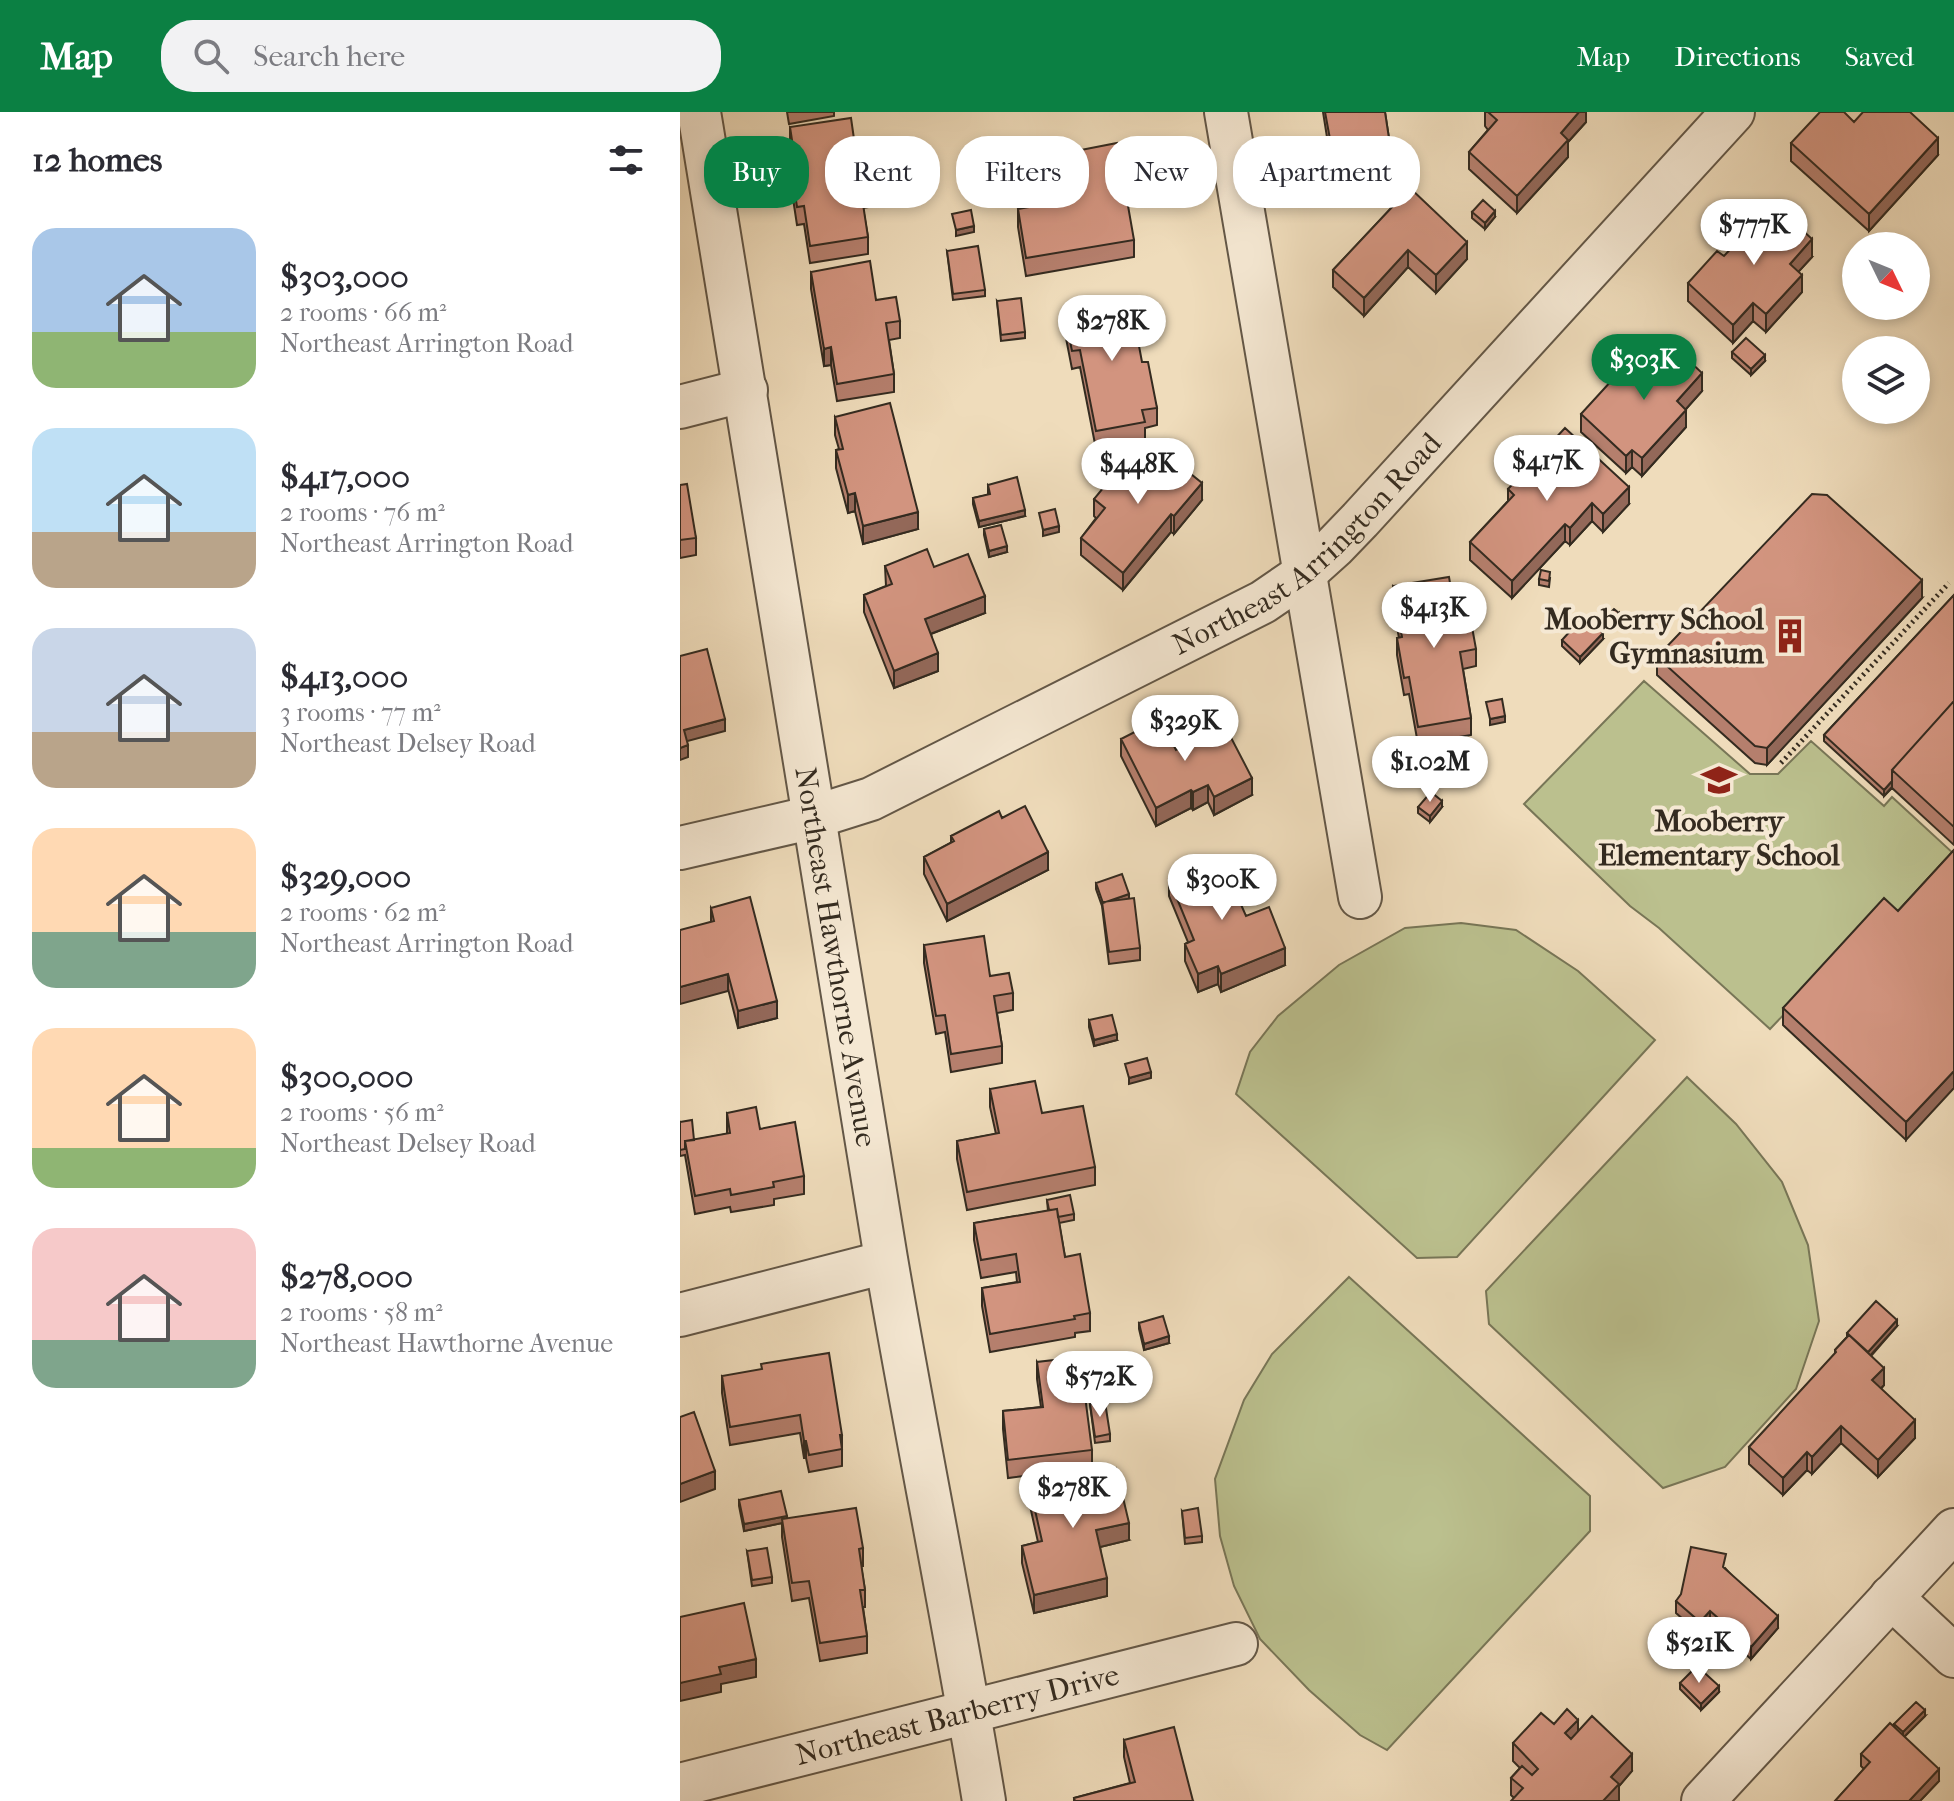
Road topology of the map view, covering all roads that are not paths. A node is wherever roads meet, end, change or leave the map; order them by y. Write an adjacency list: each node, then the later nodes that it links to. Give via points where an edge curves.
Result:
1 (699, 112): 4 (street, Northeast Hawthorne Avenue)
2 (1226, 112): 6 (street)
3 (1733, 112): 6 (street, Northeast Arrington Road, via 1343,538)
4 (746, 390): 5 (street); 7 (street, Northeast Hawthorne Avenue)
5 (680, 407)
6 (1304, 574): 7 (street, Northeast Arrington Road, via 1263,602 871,799); 9 (street)
7 (814, 817): 8 (street, Northeast Arrington Road); 10 (street, Northeast Hawthorne Avenue)
8 (680, 848)
9 (1360, 897)
10 (886, 1262): 11 (street); 16 (street, Northeast Hawthorne Avenue)
11 (680, 1315)
12 (1954, 1530): 13 (street)
13 (1891, 1597): 15 (street); 19 (street)
14 (1236, 1644): 16 (street, Northeast Barberry Drive)
15 (1954, 1656)
16 (969, 1710): 17 (street, Northeast Barberry Drive); 18 (street, Northeast Hawthorne Avenue)
17 (680, 1785)
18 (984, 1801)
19 (1703, 1801)

